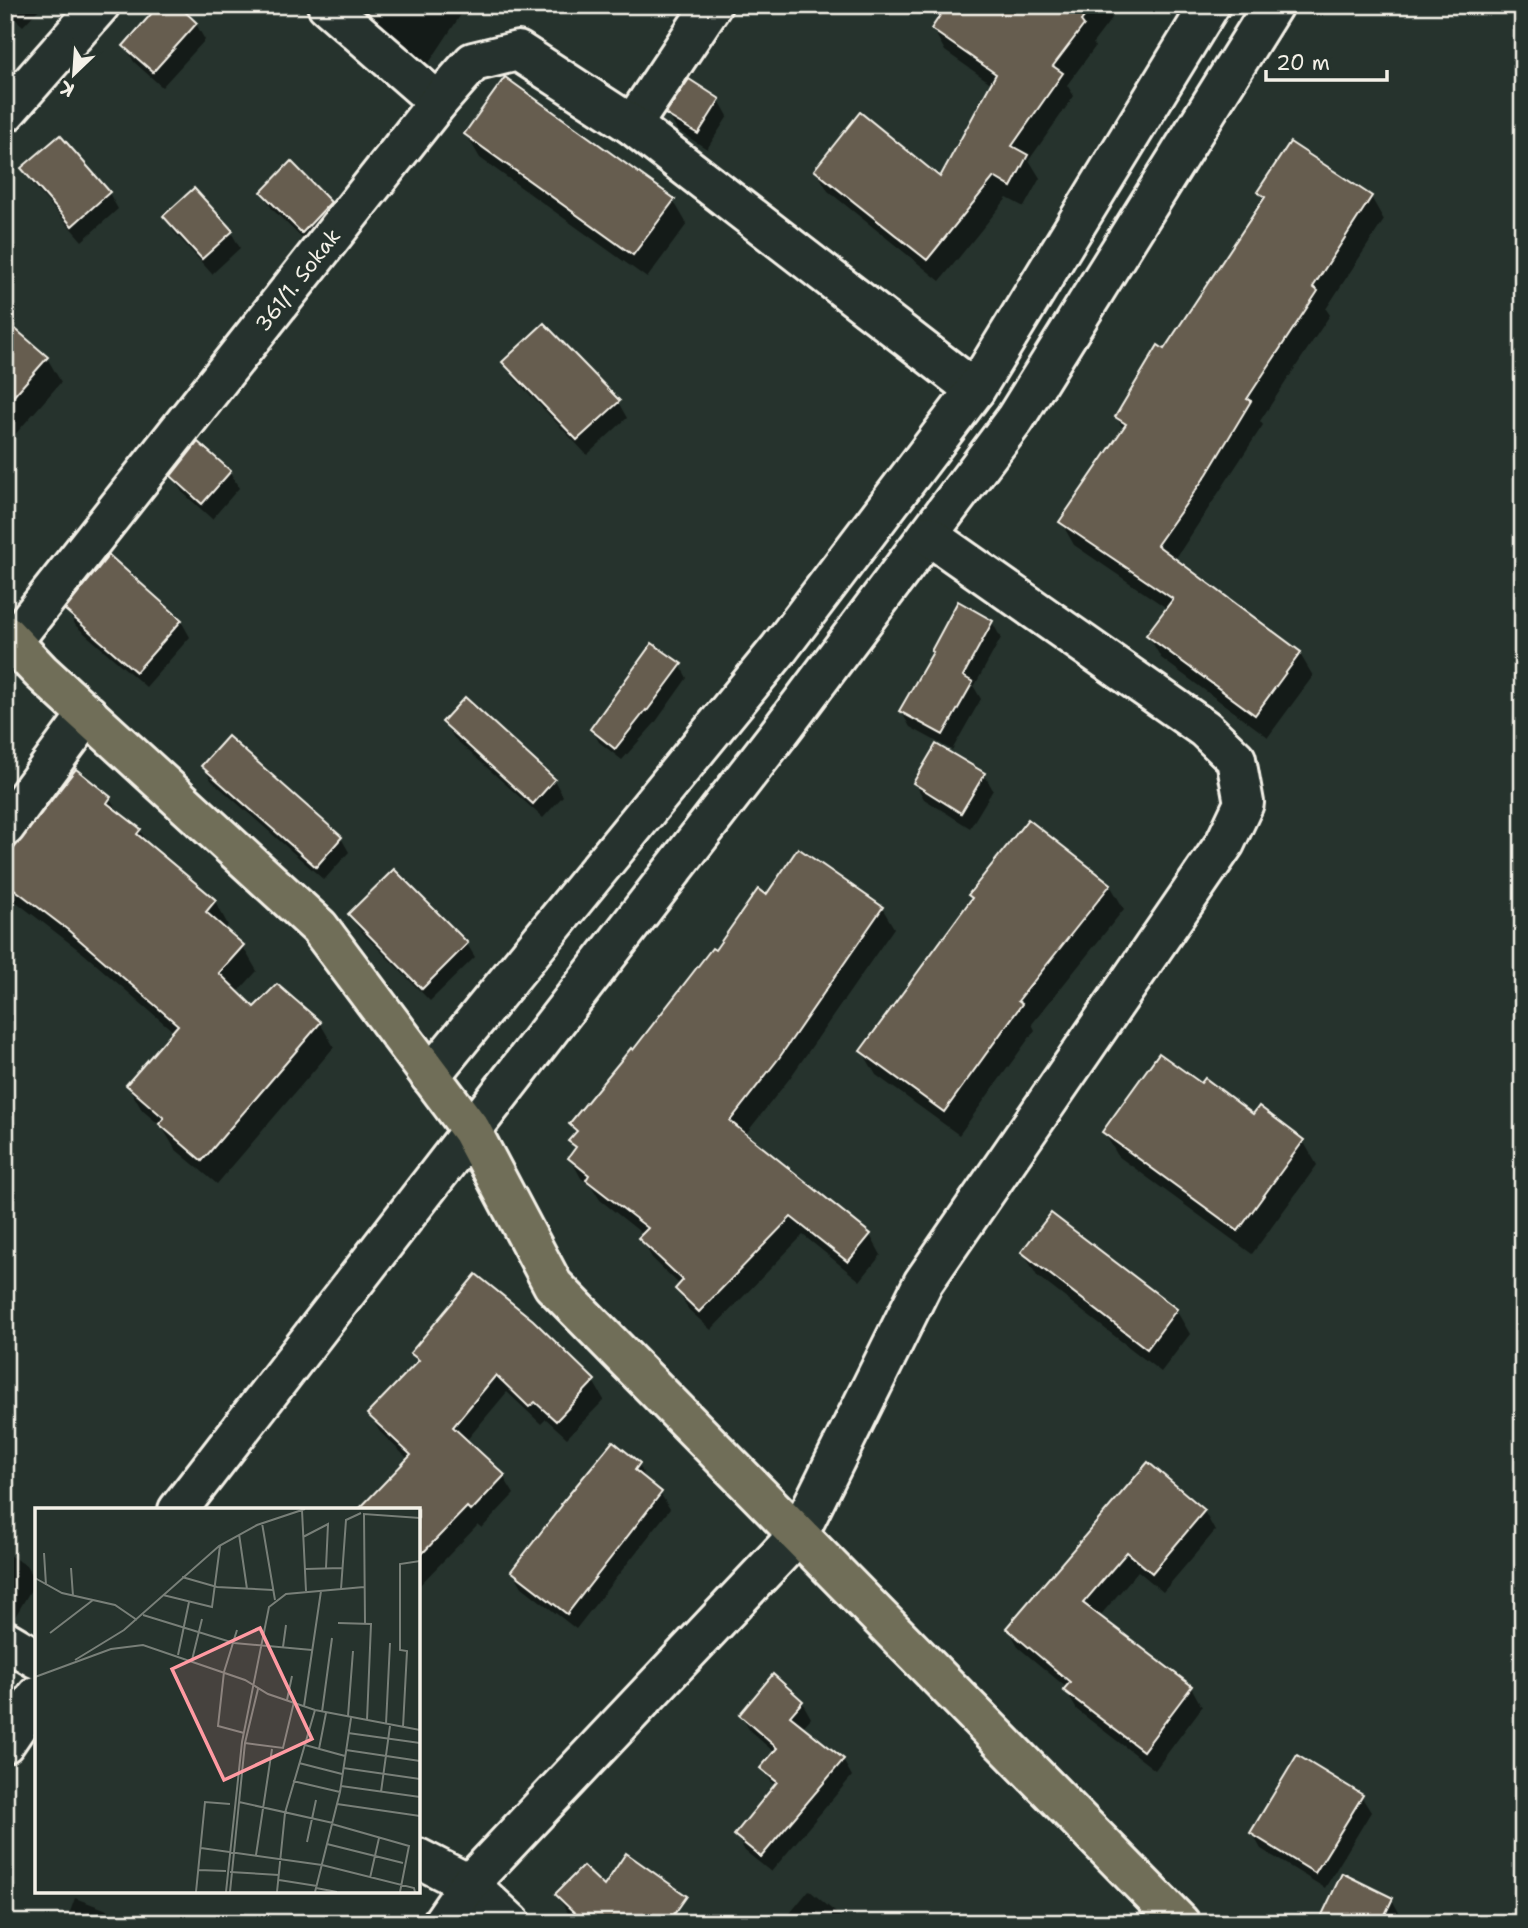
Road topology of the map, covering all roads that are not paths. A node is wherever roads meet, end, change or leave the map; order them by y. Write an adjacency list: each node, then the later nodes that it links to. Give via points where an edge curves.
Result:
1 (100, 5): 7 (street)
2 (327, 5): 6 (street)
3 (712, 5): 8 (street)
4 (1210, 5): 9 (street)
5 (1273, 5): 10 (street, via 1015,419)
6 (438, 102): 8 (street, 361/1. Sokak, via 473,62 519,51); 11 (street, 361/1. Sokak)
7 (5, 113)
8 (632, 125): 9 (street, 361/1. Sokak)
9 (975, 390): 14 (street, via 779,649)
10 (928, 536): 15 (street); 17 (street, via 1205,729 1236,759 1244,803 1225,843 923,1283)
11 (9, 638): 12 (main road)
12 (88, 714): 13 (street); 14 (main road, via 319,927)
13 (5, 827)
14 (430, 1076): 15 (main road)
15 (471, 1130): 16 (street); 17 (main road, via 553,1285)
16 (180, 1508)
17 (798, 1535): 23 (street); 26 (main road)
18 (5, 1640): 19 (street)
19 (35, 1658)
20 (35, 1699): 21 (street)
21 (5, 1743)
22 (420, 1859): 23 (street)
23 (470, 1884): 24 (street); 25 (street)
24 (442, 1923)
25 (511, 1923)
26 (1180, 1923)

